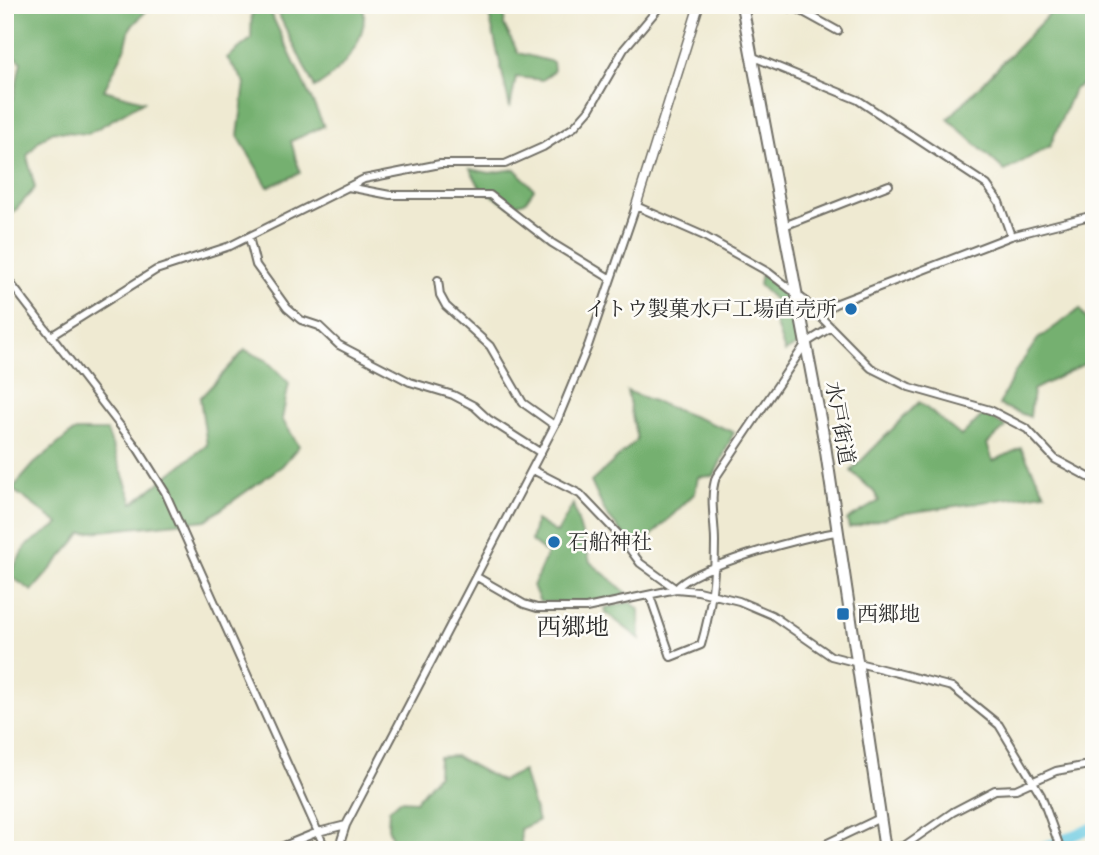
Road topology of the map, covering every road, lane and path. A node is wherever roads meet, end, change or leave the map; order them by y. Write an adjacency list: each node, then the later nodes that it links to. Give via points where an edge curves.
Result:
1 (660, 5): 8 (street, via 613,65 589,110 574,127 543,147 505,164 440,164 364,179)
2 (699, 5): 9 (street)
3 (742, 5): 6 (highway, 水戸街道)
4 (758, 5): 5 (street, via 798,9)
5 (838, 31)
6 (751, 57): 11 (highway, 水戸街道); 12 (street, via 858,100 987,185 999,202)
7 (890, 185): 11 (street)
8 (348, 187): 13 (street); 15 (street, via 390,195 490,195)
9 (636, 206): 15 (street); 17 (street, via 725,247)
10 (1094, 215): 12 (street)
11 (784, 226): 17 (highway, 水戸街道)
12 (1010, 236): 18 (street)
13 (249, 237): 20 (street, via 156,270); 23 (street, via 257,265 301,320 319,326 339,345 410,382 474,406)
14 (5, 276): 20 (street)
15 (611, 279): 22 (street)
16 (438, 280): 22 (street, via 446,306 490,346 523,403)
17 (796, 292): 18 (street); 21 (highway, 水戸街道)
18 (819, 314): 19 (street)
19 (830, 328): 21 (street); 25 (street, via 871,369 909,387 1004,417 1037,437 1055,459)
20 (51, 336): 37 (street, via 138,449 165,492)
21 (806, 343): 26 (highway, 水戸街道); 27 (street, via 716,477)
22 (554, 425): 23 (street)
23 (541, 453): 24 (street)
24 (533, 470): 28 (street); 29 (street, via 580,494 640,563)
25 (1094, 480)
26 (838, 532): 27 (street, via 787,542); 32 (highway, 水戸街道)
27 (715, 569): 29 (street); 30 (street)
28 (477, 576): 31 (street, via 537,608 586,608); 36 (street)
29 (676, 589): 30 (street); 31 (street)
30 (713, 594): 31 (street, via 701,645 671,657); 32 (street, via 755,607 782,620 825,653)
31 (650, 596)
32 (858, 662): 34 (street, via 952,687 993,718); 35 (highway, 水戸街道)
33 (1094, 764): 34 (street)
34 (1033, 781): 38 (street); 39 (street, via 1016,789 995,790 904,846)
35 (880, 818): 39 (highway, 水戸街道); 43 (street)
36 (346, 825): 37 (street); 42 (street)
37 (318, 832): 40 (street); 41 (street)
38 (1060, 848)
39 (885, 849)
40 (274, 850)
41 (326, 850)
42 (338, 850)
43 (813, 850)

